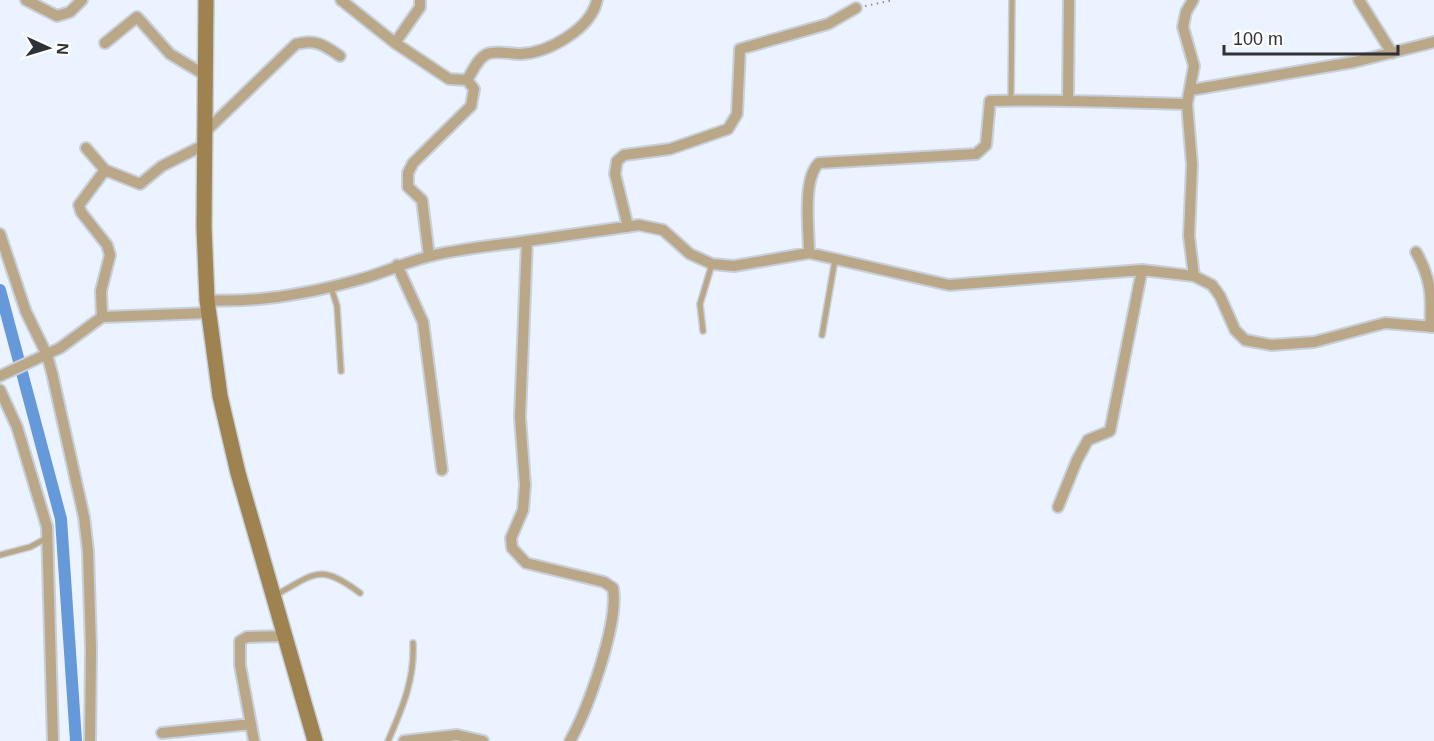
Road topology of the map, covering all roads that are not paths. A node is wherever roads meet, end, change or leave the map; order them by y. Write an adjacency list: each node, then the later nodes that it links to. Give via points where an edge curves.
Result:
1 (26, 0): 2 (street, via 57,16 70,12)
2 (82, 0)
3 (206, 0): 17 (main road)
4 (341, 0): 14 (street)
5 (420, 0): 14 (street, via 420,6)
6 (597, 0): 18 (street, via 586,22 551,45 522,54 484,55)
7 (1012, 0): 21 (lane)
8 (1069, 0): 20 (street)
9 (1193, 0): 19 (street, via 1183,27 1193,55)
10 (1359, 0): 15 (street)
11 (856, 8): 26 (street, via 828,24 740,49 737,114 728,129 670,149 624,155 616,162 615,174)
12 (1434, 42): 15 (street)
13 (105, 43): 17 (street, via 137,17 170,54)
14 (395, 43): 18 (street, via 449,79)
15 (1392, 52): 19 (street)
16 (340, 56): 23 (street, via 321,42 296,44)
17 (205, 75): 23 (main road)
18 (467, 80): 31 (street, via 474,89 471,106 413,163 408,173 408,187 422,200)
19 (1191, 90): 22 (street)
20 (1068, 99): 21 (street); 22 (street)
21 (1011, 100): 29 (street, via 990,101 986,145 976,154 819,163 809,180)
22 (1187, 104): 36 (street, via 1192,165 1189,236)
23 (205, 139): 25 (street, via 140,184); 38 (main road)
24 (86, 148): 25 (street)
25 (105, 170): 39 (street, via 79,205 110,255 101,291)
26 (628, 227): 28 (street); 33 (street, via 652,226 663,230 690,254)
27 (0, 234): 43 (street)
28 (527, 241): 31 (street); 64 (street, via 520,408 525,484 523,510 511,538 512,548 526,563 604,582 613,588 615,598 594,683)
29 (809, 252): 32 (street); 33 (street, via 734,266)
30 (1416, 252): 40 (street, via 1432,289)
31 (429, 256): 34 (street)
32 (835, 259): 35 (street, via 949,285); 42 (lane)
33 (712, 264): 41 (lane, via 700,304)
34 (397, 265): 37 (street, via 363,279); 47 (street, via 423,322)
35 (1142, 270): 36 (street); 48 (street, via 1110,431 1088,440)
36 (1194, 276): 40 (street, via 1212,285 1235,330 1245,340 1260,344 1299,345 1385,323)
37 (331, 286): 38 (street); 44 (lane, via 337,306)
38 (207, 306): 39 (street); 52 (main road, via 227,434)
39 (102, 316): 43 (street)
40 (1432, 327)
41 (703, 331)
42 (822, 335)
43 (42, 358): 45 (street); 58 (street, via 79,495 88,551)
44 (341, 371)
45 (3, 374)
46 (0, 390): 49 (street, via 17,427)
47 (442, 470)
48 (1058, 507)
49 (48, 538): 50 (lane); 57 (street)
50 (0, 555)
51 (360, 593): 52 (lane, via 336,576 318,573)
52 (273, 597): 53 (main road)
53 (286, 636): 55 (street, via 247,637 240,641 240,665); 60 (main road)
54 (413, 644): 61 (lane, via 408,690)
55 (251, 724): 56 (street); 59 (street)
56 (162, 733)
57 (53, 741)
58 (90, 741)
59 (254, 741)
60 (315, 741)
61 (388, 741)
62 (404, 741): 63 (street, via 457,735)
63 (483, 741)
64 (570, 741)

